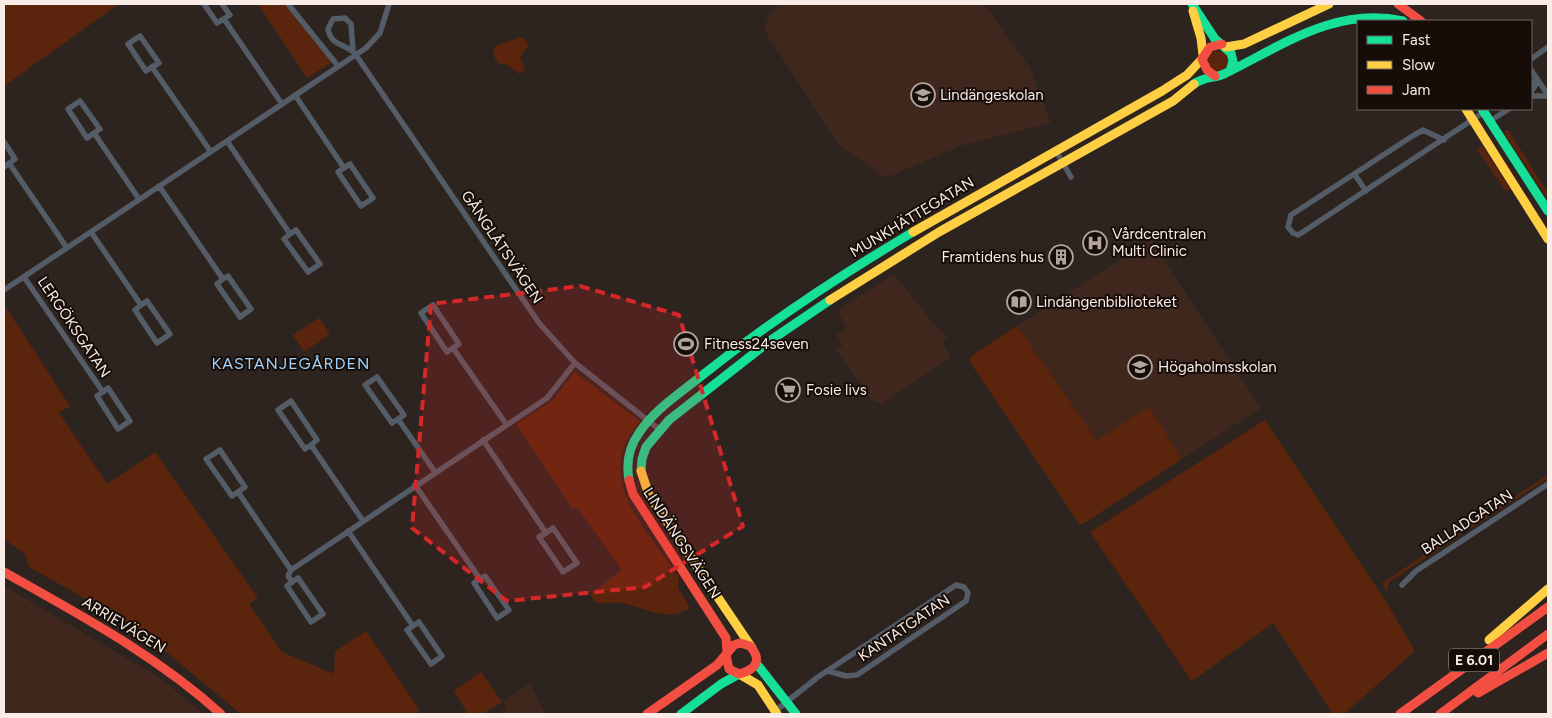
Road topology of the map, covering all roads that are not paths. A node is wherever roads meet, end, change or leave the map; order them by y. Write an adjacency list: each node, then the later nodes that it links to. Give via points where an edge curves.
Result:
1 (204, 4): 10 (street, via 218,24)
2 (222, 4): 10 (street, via 230,15)
3 (288, 4): 18 (street)
4 (389, 4): 15 (street, LERGÖKSGATAN, via 380,33)
5 (1192, 4): 13 (main road, via 1210,33); 16 (main road)
6 (1329, 4): 13 (main road, MUNKHÄTTEGATAN, via 1244,44)
7 (1398, 4): 12 (main road)
8 (1371, 8): 11 (main road)
9 (1344, 11): 20 (main road, MUNKHÄTTEGATAN, via 1308,25)
10 (224, 19): 29 (street)
11 (1401, 20)
12 (1420, 20)
13 (1224, 46): 16 (main road, MUNKHÄTTEGATAN, via 1210,47); 20 (main road, via 1232,57)
14 (1548, 47): 17 (street)
15 (355, 53): 15 (street, GÅNGLÅTSVÄGEN, via 351,24 345,18 334,19 328,25 329,35 340,46); 18 (street, LERGÖKSGATAN); 59 (street, GÅNGLÅTSVÄGEN, via 538,323)
16 (1203, 57): 22 (main road, via 1207,70); 39 (main road, MUNKHÄTTEGATAN, via 1177,82)
17 (1532, 58)
18 (338, 66): 27 (street, LERGÖKSGATAN)
19 (152, 67): 19 (street, via 159,63 140,36 128,44 146,72); 40 (street)
20 (1230, 71): 22 (main road, MUNKHÄTTEGATAN)
21 (1532, 72): 24 (street)
22 (1215, 76): 41 (main road, MUNKHÄTTEGATAN, via 1198,81 1173,101)
23 (1532, 82): 24 (street)
24 (1538, 82): 25 (street); 28 (street)
25 (1532, 92)
26 (1532, 94): 28 (street)
27 (295, 95): 29 (street, LERGÖKSGATAN); 43 (street)
28 (1548, 96)
29 (282, 104): 37 (street, LERGÖKSGATAN)
30 (1467, 110): 33 (main road)
31 (1483, 110): 33 (street); 34 (main road)
32 (1507, 110): 34 (street)
33 (1473, 120): 36 (street); 52 (main road)
34 (1490, 121): 49 (main road)
35 (94, 134): 35 (street, via 100,129 80,101 68,109 87,138); 48 (street)
36 (1444, 140): 44 (street, via 1423,130); 47 (street)
37 (227, 141): 40 (street, LERGÖKSGATAN); 51 (street)
38 (4, 142): 42 (street, via 15,159)
39 (1056, 151): 41 (street); 62 (main road, MUNKHÄTTEGATAN, via 913,230 808,298 716,363)
40 (210, 152): 46 (street, LERGÖKSGATAN)
41 (1063, 163): 45 (street); 64 (main road, MUNKHÄTTEGATAN, via 908,250 807,315 734,368)
42 (7, 165): 53 (street)
43 (344, 168): 43 (street, via 338,172 361,206 373,198 350,164)
44 (1354, 175): 47 (street); 47 (street, via 1291,215 1288,227 1298,235)
45 (1072, 177)
46 (159, 186): 48 (street, LERGÖKSGATAN); 55 (street)
47 (1366, 191)
48 (139, 199): 50 (street, LERGÖKSGATAN)
49 (1548, 211)
50 (91, 232): 53 (street, LERGÖKSGATAN); 57 (street)
51 (290, 234): 51 (street, via 284,239 308,272 320,264 296,230)
52 (1548, 239)
53 (67, 248): 54 (street, LERGÖKSGATAN)
54 (24, 277): 56 (street, LERGÖKSGATAN); 60 (street, LERGÖKSGATAN)
55 (223, 279): 55 (street, via 217,284 240,317 251,309 228,276)
56 (4, 290)
57 (141, 305): 57 (street, via 134,310 157,343 170,334 147,301)
58 (454, 348): 58 (street, via 459,344 433,305 421,313 447,352); 63 (street)
59 (575, 363): 62 (street, GÅNGLÅTSVÄGEN); 63 (street, via 547,398)
60 (103, 392): 60 (street, LERGÖKSGATAN, via 97,396 118,429 130,421 108,388)
61 (398, 419): 61 (street, via 404,415 377,377 365,385 392,423); 67 (street)
62 (650, 421): 64 (street, GÅNGLÅTSVÄGEN); 85 (main road, LINDÄNGSVÄGEN, via 639,433 630,452 630,484 638,503 726,638)
63 (506, 424): 65 (street)
64 (660, 430): 83 (main road, LINDÄNGSVÄGEN, via 645,448 641,466 644,483)
65 (483, 440): 67 (street); 73 (street)
66 (311, 445): 66 (street, via 317,440 291,401 278,410 305,449); 71 (street)
67 (435, 472): 69 (street)
68 (1548, 484): 78 (street, BALLADGATAN, via 1416,571)
69 (415, 485): 71 (street); 76 (street)
70 (238, 492): 70 (street, via 246,487 220,450 206,459 232,496); 74 (street)
71 (363, 521): 72 (street)
72 (348, 531): 74 (street); 81 (street)
73 (546, 533): 73 (street, via 540,538 563,572 576,563 553,528)
74 (291, 570): 77 (street, via 288,576)
75 (4, 572): 92 (main road, ARRIEVÄGEN, via 153,657)
76 (480, 579): 76 (street, via 474,584 497,618 509,610 485,576)
77 (292, 582): 77 (street, via 298,578 323,614 311,622 287,586)
78 (1402, 584)
79 (1548, 590): 90 (main road)
80 (1548, 607): 90 (main road, E 6.01)
81 (413, 626): 81 (street, via 407,630 431,664 442,656 419,622)
82 (1548, 634): 97 (main road, E 6.01)
83 (752, 648): 85 (main road, via 736,644); 86 (main road, LINDÄNGSVÄGEN)
84 (1548, 653): 98 (main road)
85 (726, 654): 88 (main road, LINDÄNGSVÄGEN, via 729,669); 93 (main road, via 702,676)
86 (756, 663): 88 (main road, via 751,671); 89 (main road, LINDÄNGSVÄGEN)
87 (828, 671): 87 (street, KANTATGATAN, via 956,585 964,587 968,593 966,601 857,675); 89 (street, KANTATGATAN)
88 (740, 674): 91 (main road, LINDÄNGSVÄGEN, via 758,685); 94 (main road)
89 (787, 700): 91 (street, KANTATGATAN); 95 (main road, LINDÄNGSVÄGEN)
90 (1412, 705): 96 (main road, E 6.01)
91 (776, 713)
92 (221, 714)
93 (647, 714)
94 (681, 714)
95 (796, 714)
96 (1400, 714)
97 (1440, 714)
98 (1445, 714)

